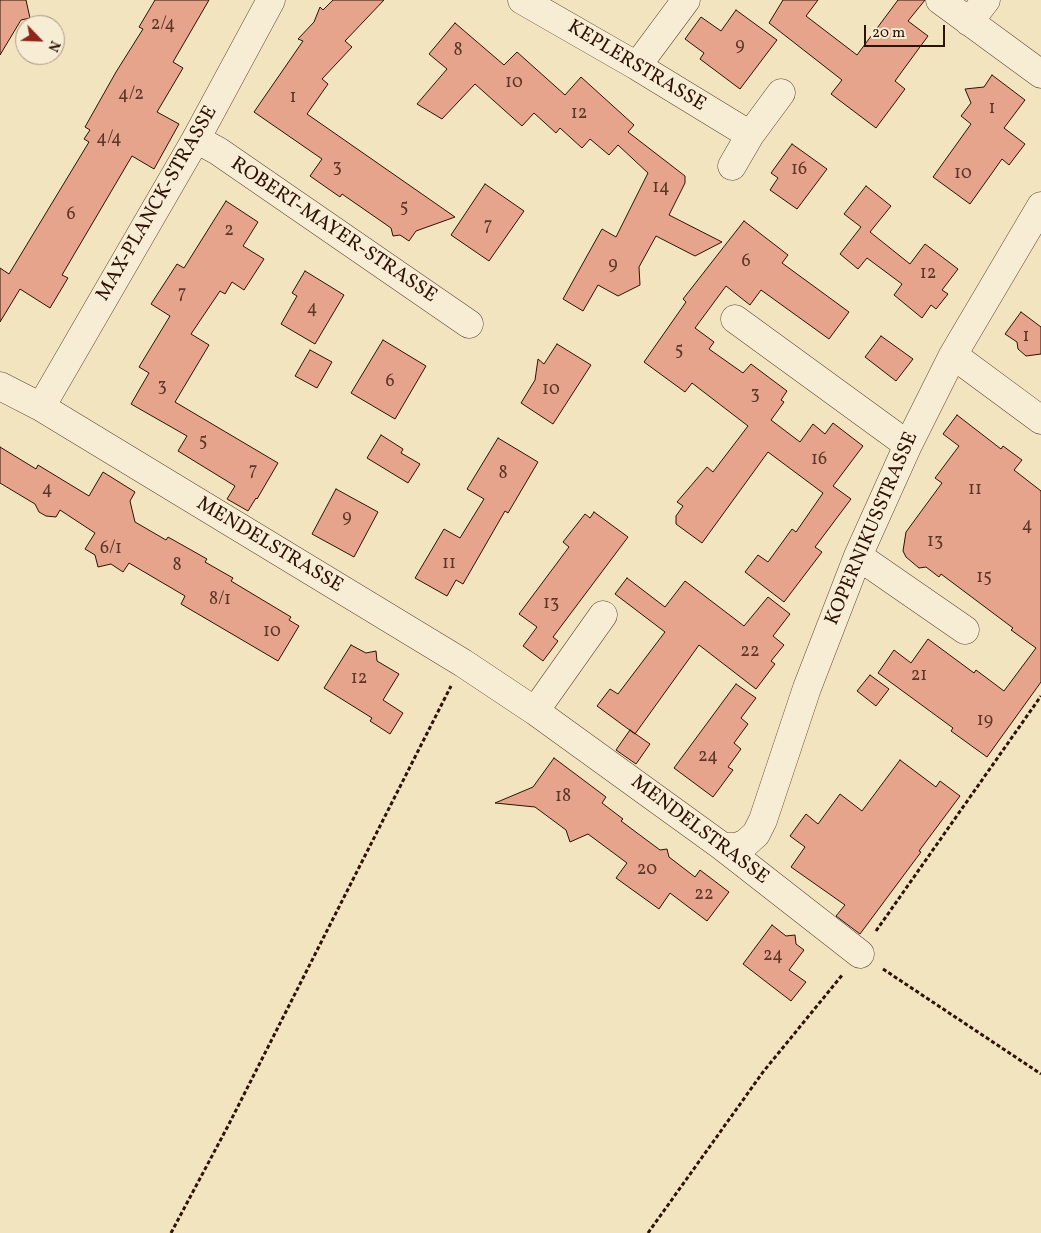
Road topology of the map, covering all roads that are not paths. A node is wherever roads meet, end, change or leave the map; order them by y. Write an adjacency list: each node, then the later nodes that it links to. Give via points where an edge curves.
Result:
1 (271, 0): 11 (street, MAX-PLANCK-STRASSE)
2 (522, 0): 7 (street, KEPLERSTRASSE)
3 (686, 0): 7 (street)
4 (940, 0): 6 (street)
5 (986, 0): 6 (street)
6 (969, 22): 8 (street)
7 (637, 66): 10 (street, KEPLERSTRASSE)
8 (1041, 74)
9 (781, 93): 10 (street)
10 (750, 135): 12 (street)
11 (196, 139): 15 (street, ROBERT-MAYER-STRASSE); 18 (street, MAX-PLANCK-STRASSE)
12 (732, 166)
13 (1041, 206): 16 (street, KOPERNIKUSSTRASSE)
14 (735, 319): 20 (street)
15 (469, 324)
16 (953, 355): 19 (street); 20 (street, KOPERNIKUSSTRASSE)
17 (0, 386): 18 (street, MENDELSTRASSE)
18 (41, 407): 24 (street, MENDELSTRASSE, via 463,663)
19 (1041, 420)
20 (908, 445): 21 (street, KOPERNIKUSSTRASSE)
21 (858, 556): 23 (street); 25 (street, KOPERNIKUSSTRASSE, via 807,688 763,820 746,844)
22 (603, 615): 24 (street)
23 (965, 630)
24 (535, 711): 25 (street, MENDELSTRASSE)
25 (723, 847): 26 (street, MENDELSTRASSE)
26 (860, 954)

